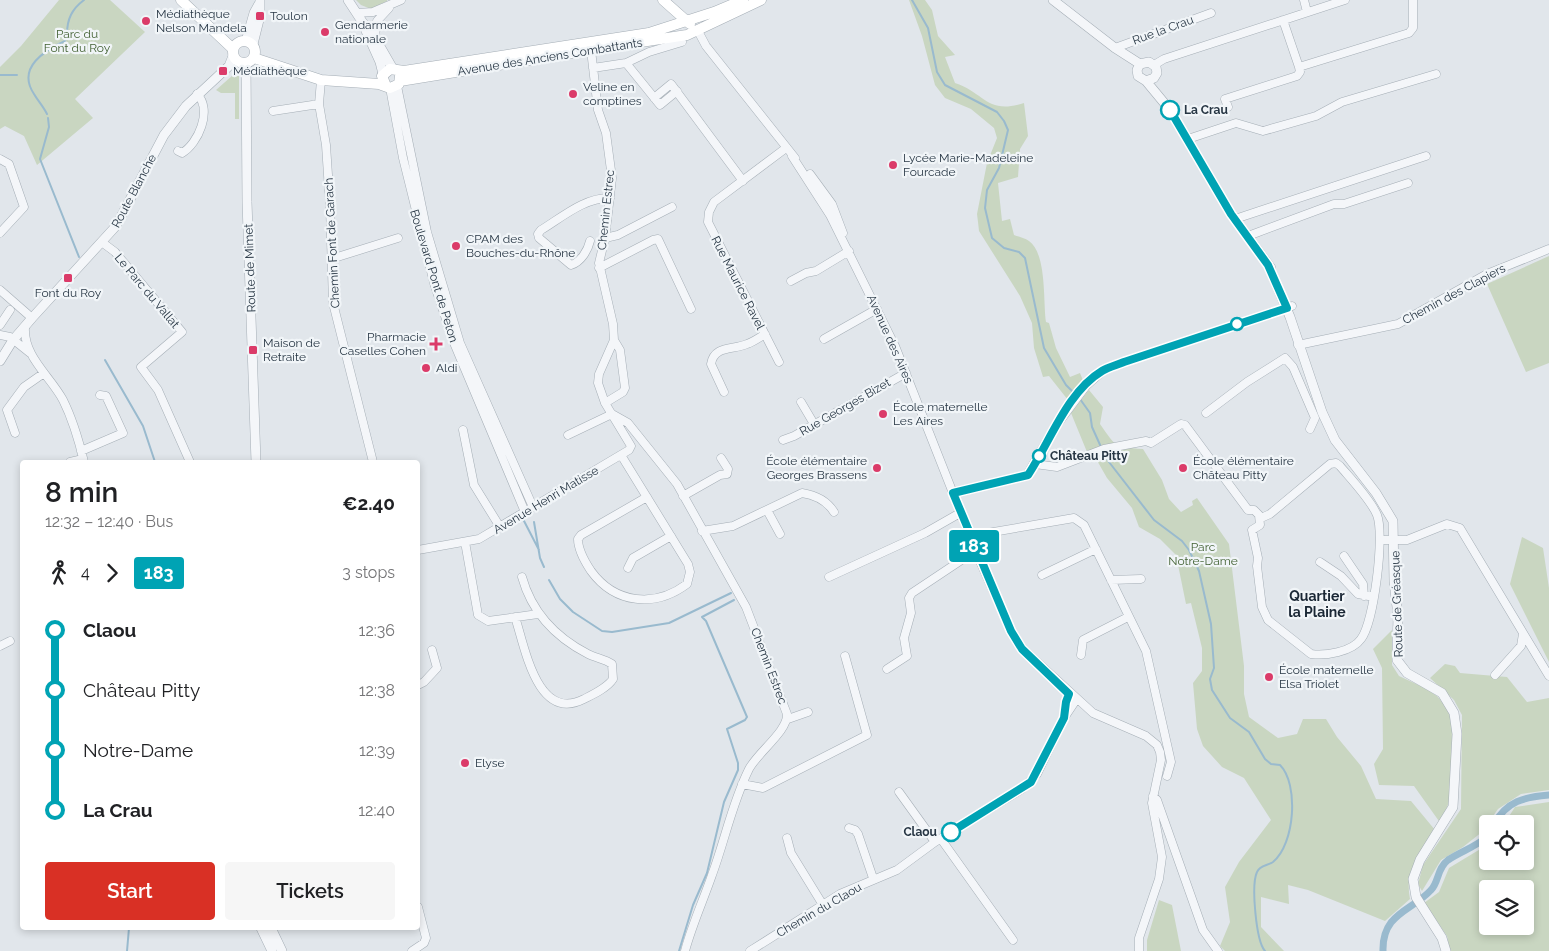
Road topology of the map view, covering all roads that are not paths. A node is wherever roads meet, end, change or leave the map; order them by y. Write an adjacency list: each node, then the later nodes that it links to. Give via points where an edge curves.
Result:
1 (181, 0): 25 (main road)
2 (189, 0): 25 (main road)
3 (348, 0): 14 (street)
4 (743, 0): 16 (main road, Avenue des Anciens Combattants)
5 (761, 0): 21 (main road, Avenue des Anciens Combattants)
6 (1304, 0): 13 (street)
7 (1345, 0): 13 (street)
8 (1414, 0): 29 (street, via 1413,28 1409,33)
9 (1057, 1): 23 (street)
10 (260, 2): 25 (street, Route de Mimet, via 254,13)
11 (398, 2): 14 (street, via 373,12); 20 (street, via 377,21)
12 (665, 2): 17 (main road)
13 (1307, 12): 18 (street)
14 (357, 13): 19 (street)
15 (1211, 13): 23 (street, Rue la Crau)
16 (708, 14): 17 (main road, Avenue des Anciens Combattants); 21 (main road)
17 (681, 20): 21 (main road); 22 (main road); 32 (main road, Avenue des Anciens Combattants, via 649,33)
18 (1283, 20): 26 (street); 29 (street)
19 (363, 23): 20 (street); 32 (street)
20 (375, 36): 32 (street)
21 (691, 37): 22 (main road, Avenue des Anciens Combattants); 27 (street, via 649,52); 40 (street, Avenue des Aires, via 706,46)
22 (668, 38): 24 (main road, Avenue des Anciens Combattants)
23 (1115, 48): 28 (street)
24 (591, 50): 30 (street, Chemin Estrec); 32 (main road, Avenue des Anciens Combattants)
25 (244, 55): 32 (main road, via 325,76); 33 (main road); 35 (street, Route Blanche); 98 (street, Route de Mimet)
26 (1154, 64): 28 (street, via 1146,62); 34 (street, via 1157,70)
27 (628, 65): 30 (street); 44 (street, via 654,98 671,84)
28 (1139, 67): 34 (street, via 1140,78)
29 (1299, 67): 37 (street, via 1297,76 1225,99)
30 (593, 68): 46 (street, Chemin Estrec, via 598,110 610,153)
31 (1436, 74): 39 (street, via 1342,102 1316,116 1263,131 1236,123)
32 (391, 79): 33 (main road, via 379,84); 104 (street, Boulevard Pont de Peton, via 427,232 458,336); 106 (street, Boulevard Pont de Peton, via 402,158 434,282 454,343)
33 (321, 80): 36 (street, Chemin Font de Garach)
34 (1150, 80): 39 (street)
35 (197, 94): 41 (street, via 203,103 203,124 187,150); 54 (street, Route Blanche, via 164,135 116,226)
36 (318, 104): 38 (street); 57 (street, Chemin Font de Garach, via 326,144)
37 (1228, 107)
38 (273, 111)
39 (1188, 139): 48 (street)
40 (786, 148): 44 (street, Rue Maurice Ravel); 56 (street, Avenue des Aires, via 818,193)
41 (178, 151)
42 (1426, 156): 48 (street)
43 (0, 159): 49 (street, via 9,164 24,207)
44 (743, 181): 70 (street, Rue Maurice Ravel, via 714,202 708,222)
45 (1408, 183): 50 (street, via 1344,204 1334,204)
46 (610, 198): 52 (street, Chemin Estrec); 53 (street, via 590,201 538,234 571,265 576,264 588,249)
47 (672, 207): 52 (street, via 618,235)
48 (1235, 219): 50 (street)
49 (0, 233)
50 (1248, 236): 61 (street, via 1268,265)
51 (398, 238): 57 (street)
52 (605, 238): 58 (street, Chemin Estrec)
53 (590, 241)
54 (103, 243): 66 (street, Route Blanche); 97 (street, Le Parc du Vallat, via 115,252 182,332 141,367 158,390)
55 (1549, 249): 75 (street, Chemin des Clapiers, via 1487,274 1398,324)
56 (849, 251): 59 (street); 64 (street, Avenue des Aires)
57 (332, 259): 99 (street, Chemin Font de Garach, via 333,303)
58 (599, 268): 62 (street, via 658,239); 73 (street, Chemin Estrec)
59 (791, 282)
60 (0, 290): 66 (street)
61 (1289, 307): 65 (street); 69 (street); 75 (street)
62 (691, 309)
63 (10, 310): 67 (street)
64 (878, 310): 74 (street); 80 (street, Avenue des Aires)
65 (1270, 313): 69 (street, via 1288,319); 100 (street, via 1103,371 1071,404)
66 (32, 318): 68 (street, Route Blanche)
67 (0, 325)
68 (25, 326): 72 (street, Route Blanche); 76 (street, via 25,338)
69 (1294, 328): 75 (street)
70 (765, 334): 78 (street, Rue Maurice Ravel); 81 (street, via 746,345 714,354 711,364)
71 (0, 335): 72 (street)
72 (13, 340): 76 (street); 77 (street, Route Blanche)
73 (614, 340): 84 (street, Chemin Estrec, via 599,374 600,392); 84 (street, Chemin Estrec, via 620,350 625,388)
74 (824, 340)
75 (1301, 345): 116 (street, Route de Gréasque, via 1322,412 1335,440 1390,513)
76 (31, 354): 79 (street)
77 (0, 361)
78 (780, 362)
79 (44, 373): 90 (street, via 24,387 7,410); 93 (street, via 63,400)
80 (906, 373): 87 (street, Rue Georges Bizet); 101 (street, Avenue des Aires)
81 (724, 392)
82 (100, 394): 93 (street, via 106,396 123,433)
83 (802, 402): 87 (street)
84 (606, 403): 86 (street, Chemin Estrec)
85 (1206, 413): 88 (street, via 1285,358 1293,367 1315,418)
86 (612, 414): 91 (street); 94 (street, via 631,446); 102 (street, Chemin Estrec, via 628,423 661,462)
87 (814, 424): 92 (street, Rue Georges Bizet)
88 (1310, 429)
89 (463, 430): 110 (street, via 474,485)
90 (14, 433)
91 (568, 435)
92 (783, 440)
93 (81, 450): 96 (street)
94 (622, 455): 103 (street); 104 (street, Avenue Henri Matisse)
95 (721, 458): 102 (street, via 728,469 727,474)
96 (83, 460)
97 (189, 460)
98 (256, 460)
99 (372, 460)
100 (1035, 464): 101 (street, via 1028,475 1019,479); 109 (street, via 1057,467 1103,450 1146,441 1151,443 1181,424 1248,510 1254,510)
101 (953, 493): 108 (street, Avenue des Aires)
102 (683, 496): 111 (street, Chemin Estrec)
103 (647, 497): 113 (street); 113 (street, via 581,535 578,544 585,562 604,585 620,595 641,600 664,597 682,588 689,579 688,564)
104 (533, 508): 106 (street, Avenue Henri Matisse)
105 (767, 510): 107 (street, via 802,493 829,504); 111 (street, via 733,526); 112 (street)
106 (525, 512): 110 (street, Avenue Henri Matisse)
107 (834, 512)
108 (960, 513): 114 (street, Avenue des Aires); 128 (street, via 925,533)
109 (1261, 518): 115 (street, via 1330,464 1336,463 1376,514); 132 (street, via 1258,527 1252,530 1264,614 1311,654 1353,647 1362,639)
110 (500, 527): 117 (street, Avenue Henri Matisse, via 479,539)
111 (702, 531): 149 (street, Chemin Estrec, via 746,606)
112 (780, 534)
113 (671, 536): 125 (street, via 633,558)
114 (970, 536): 118 (street, Avenue des Aires); 119 (street, via 1074,518 1084,525)
115 (1380, 540): 116 (street); 132 (street)
116 (1395, 540): 136 (street, via 1407,540 1447,524 1460,528); 172 (street, Route de Gréasque, via 1397,660 1407,673 1432,686 1449,701 1457,734 1453,807 1415,869 1413,879 1418,900 1442,938)
117 (465, 542): 120 (street, Avenue Henri Matisse); 134 (street, via 478,615 488,621)
118 (974, 546): 122 (street); 123 (street, Avenue des Aires)
119 (1096, 549): 126 (street); 130 (street)
120 (420, 550)
121 (1344, 556): 131 (street, via 1363,584)
122 (963, 558): 123 (street); 142 (street, via 912,593 909,598 911,613 904,638 907,656)
123 (979, 559): 146 (street, Avenue des Aires, via 1022,649)
124 (1320, 562): 131 (street)
125 (628, 568)
126 (1042, 575)
127 (522, 577): 133 (street)
128 (829, 577)
129 (1141, 579): 130 (street)
130 (1111, 580): 135 (street)
131 (1364, 596): 132 (street)
132 (1374, 597)
133 (538, 614): 134 (street); 134 (street, via 574,647 612,664 613,679 587,698 571,703 562,703 547,696 538,686)
134 (515, 617)
135 (1128, 617): 140 (street, via 1083,640); 151 (street, via 1146,651 1171,762)
136 (1523, 634): 143 (street, via 1521,646); 144 (street)
137 (10, 641): 138 (street)
138 (0, 646)
139 (432, 650): 145 (street, via 437,668)
140 (1080, 655)
141 (845, 656): 152 (street, via 867,735 763,788)
142 (887, 669)
143 (1495, 675)
144 (1549, 676)
145 (420, 684)
146 (1069, 694): 147 (street, Avenue des Aires); 150 (street, Chemin du Claou)
147 (1076, 700): 150 (street, Chemin du Claou); 154 (street, Avenue des Aires, via 1093,713 1146,736 1157,745 1161,760)
148 (808, 712): 149 (street)
149 (788, 718): 152 (street, Chemin Estrec, via 779,733 754,759)
150 (1064, 718): 157 (street, Chemin du Claou, via 1031,782)
151 (1167, 776)
152 (742, 784): 168 (street, Chemin Estrec, via 712,876 694,916)
153 (899, 792): 157 (street)
154 (1153, 796): 170 (street, Avenue des Aires, via 1162,857 1159,878 1139,938); 171 (street, via 1158,800 1203,930)
155 (849, 828): 158 (street, via 858,834)
156 (787, 838): 159 (street, via 791,853)
157 (938, 841): 158 (street, Chemin du Claou, via 897,870); 163 (street)
158 (873, 878): 159 (street, Chemin du Claou)
159 (823, 905): 169 (street, Chemin du Claou)
160 (420, 915): 167 (street, via 426,938)
161 (262, 930): 164 (street)
162 (271, 930): 164 (street)
163 (1013, 940)
164 (270, 945): 165 (street); 166 (street)
165 (272, 951)
166 (282, 951)
167 (412, 951)
168 (685, 951)
169 (750, 951)
170 (1139, 951)
171 (1218, 951)
172 (1446, 951)

